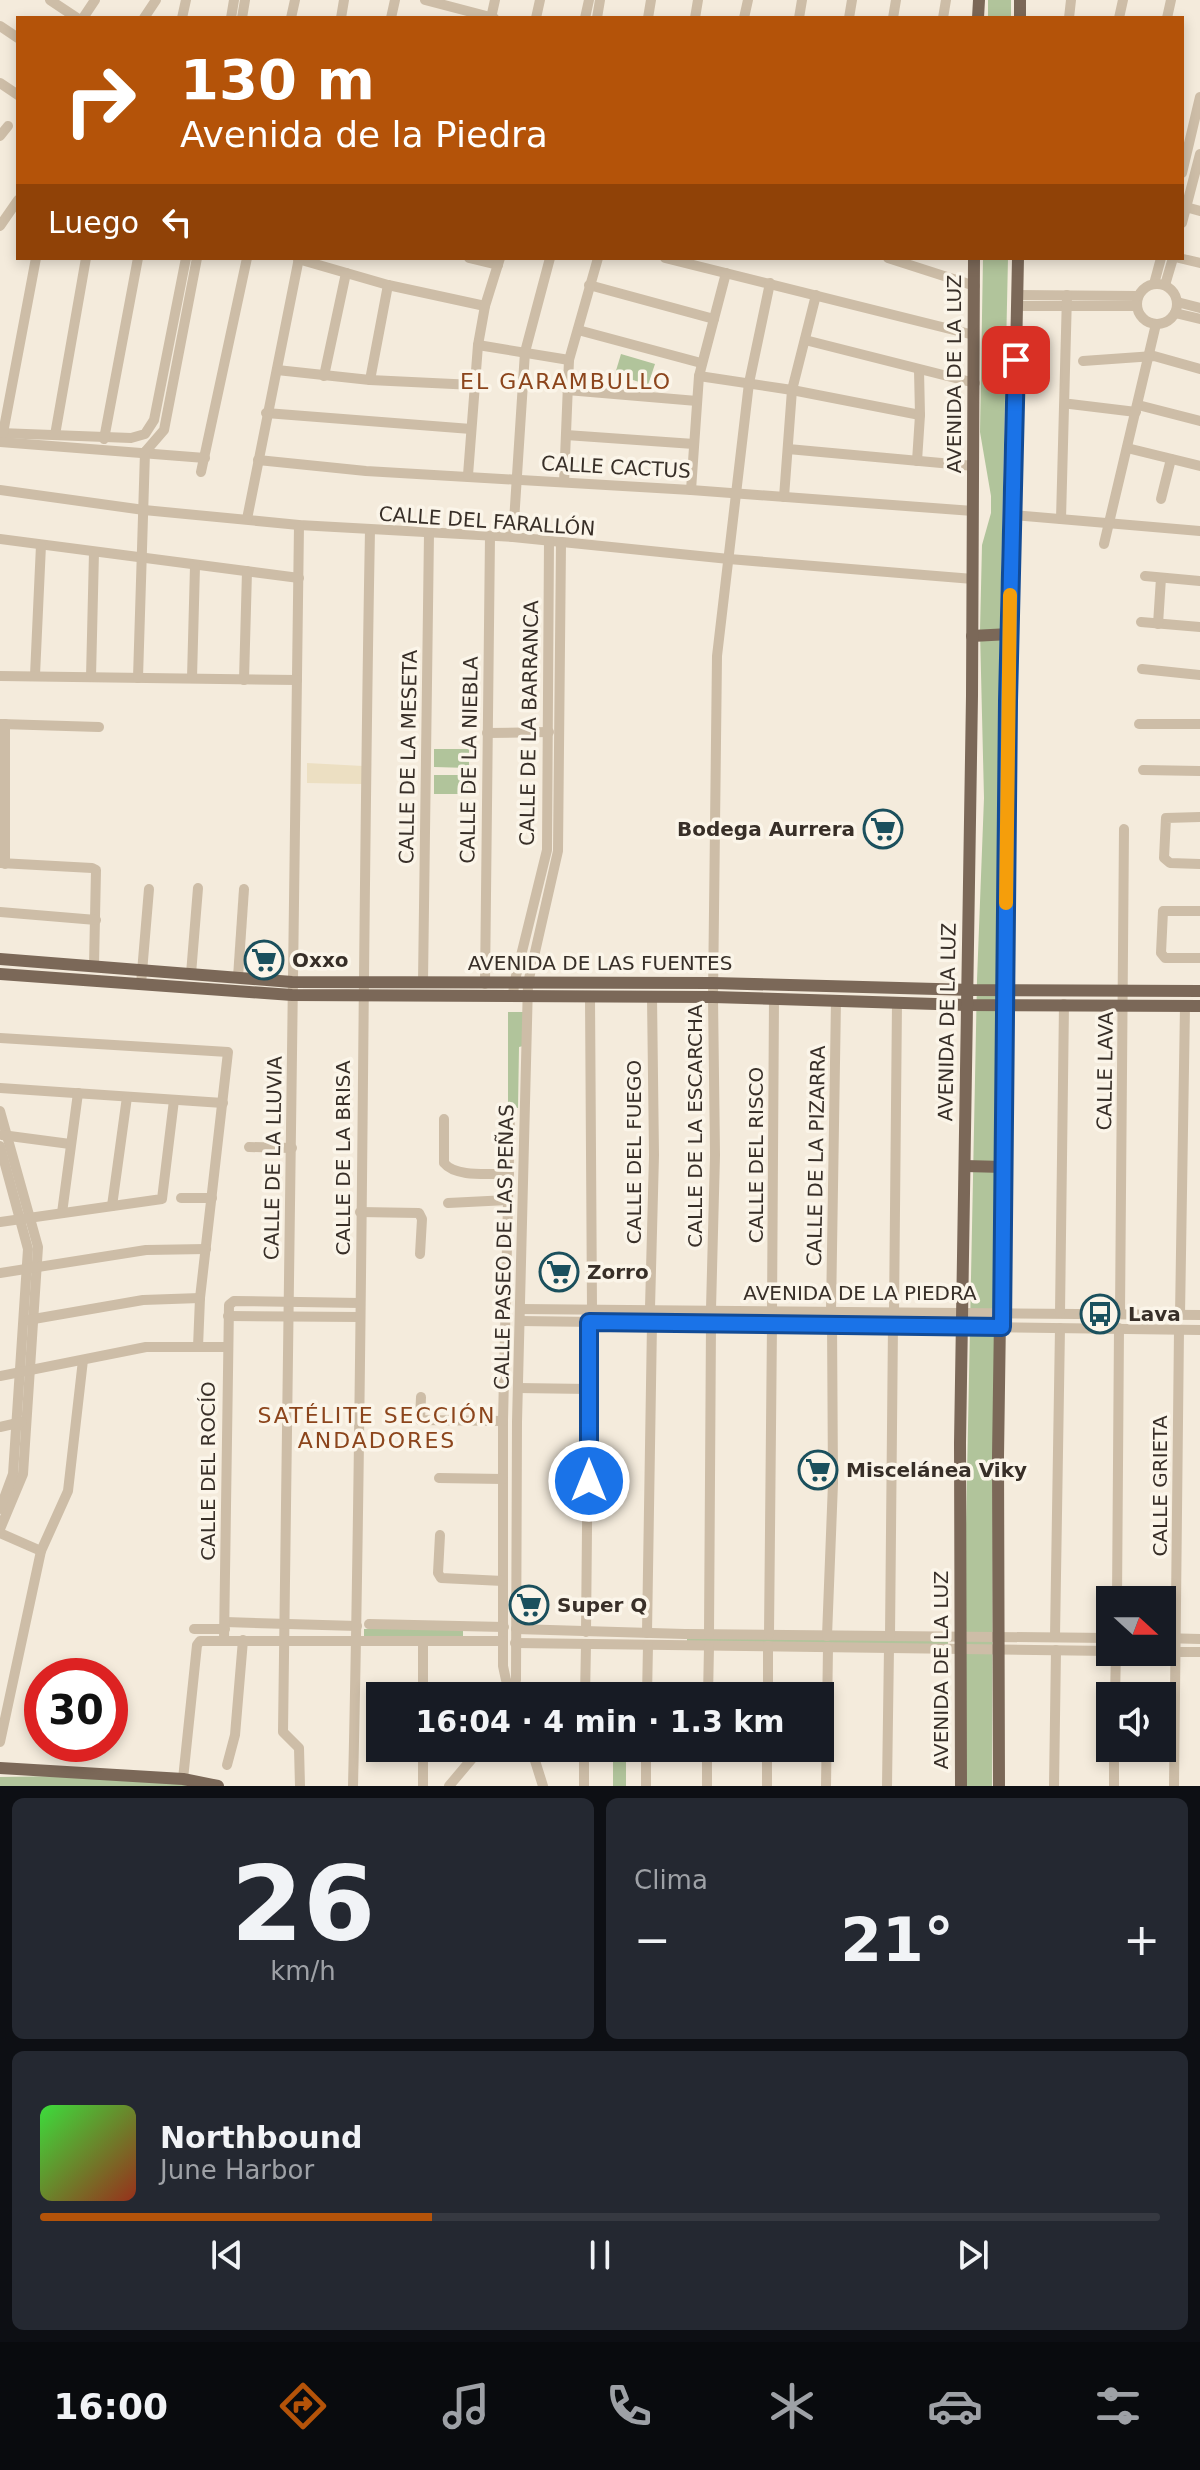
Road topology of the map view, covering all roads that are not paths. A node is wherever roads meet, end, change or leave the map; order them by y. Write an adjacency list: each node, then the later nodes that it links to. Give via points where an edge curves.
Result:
1 (50, 0): 4 (street)
2 (425, 0): 3 (street)
3 (443, 2): 5 (street)
4 (74, 16)
5 (486, 16)
6 (1200, 97): 10 (street)
7 (8, 126): 8 (street)
8 (0, 136)
9 (1199, 161): 11 (street)
10 (1184, 166)
11 (1184, 207): 12 (street)
12 (1200, 211)
13 (14, 212): 14 (street)
14 (0, 226)
15 (36, 260): 78 (street)
16 (86, 260): 76 (street)
17 (138, 260): 79 (street)
18 (186, 260): 79 (street, via 150,428 131,438)
19 (197, 260): 83 (street, via 164,430)
20 (247, 260): 84 (street)
21 (298, 260): 59 (street)
22 (304, 260): 32 (street)
23 (549, 260): 53 (street)
24 (597, 260): 37 (street)
25 (673, 260): 33 (street)
26 (896, 260): 38 (street)
27 (974, 260): 38 (main road, AVENIDA DE LA LUZ)
28 (1018, 260): 40 (main road)
29 (1161, 260): 35 (street)
30 (1172, 260): 35 (street)
31 (499, 262): 43 (street)
32 (346, 273): 36 (street); 61 (street)
33 (726, 273): 34 (street); 46 (street)
34 (770, 283): 39 (street); 64 (street, CALLE DE LA ESCARCHA)
35 (1160, 284): 42 (street, via 1144,289); 44 (street, via 1175,295)
36 (388, 285): 43 (street); 63 (street)
37 (589, 285): 46 (street); 49 (street)
38 (975, 286): 50 (main road, AVENIDA DE LA LUZ)
39 (816, 295): 50 (street); 51 (street)
40 (1017, 301): 41 (street); 101 (main road)
41 (1066, 301): 42 (street); 103 (street)
42 (1138, 301): 48 (street, via 1141,316)
43 (485, 306): 52 (street)
44 (1176, 307): 45 (street); 47 (street); 48 (street, via 1171,319)
45 (1200, 308)
46 (714, 319): 57 (street)
47 (1200, 319)
48 (1156, 324): 54 (street)
49 (578, 330): 55 (street); 57 (street)
50 (974, 335): 65 (main road, AVENIDA DE LA LUZ)
51 (805, 340): 60 (street); 68 (street)
52 (478, 345): 53 (street); 66 (street)
53 (525, 352): 55 (street); 92 (street)
54 (1147, 358): 56 (street); 58 (street); 71 (street)
55 (569, 360): 67 (street)
56 (1083, 361)
57 (701, 363): 62 (street)
58 (1200, 369)
59 (277, 370): 61 (street); 72 (street)
60 (919, 370): 65 (street); 73 (street)
61 (324, 376): 63 (street)
62 (699, 376): 64 (street); 69 (street)
63 (370, 380): 66 (street)
64 (749, 383): 68 (street); 96 (street, CALLE DE LA ESCARCHA)
65 (975, 383): 88 (main road, AVENIDA DE LA LUZ)
66 (474, 385): 75 (street)
67 (567, 390): 69 (street); 77 (street)
68 (792, 390): 73 (street); 82 (street)
69 (697, 401): 80 (street)
70 (1070, 404): 71 (street)
71 (1137, 408): 74 (street); 81 (street)
72 (266, 413): 75 (street); 86 (street)
73 (920, 415): 87 (street)
74 (1200, 421)
75 (471, 429): 91 (street)
76 (55, 435): 78 (street); 79 (street)
77 (566, 435): 80 (street); 93 (street)
78 (1, 436): 83 (street)
79 (104, 439)
80 (694, 444): 95 (street)
81 (1127, 448): 85 (street); 104 (street)
82 (788, 449): 87 (street); 97 (street)
83 (145, 452): 84 (street); 99 (street)
84 (205, 458): 90 (street)
85 (1171, 459): 89 (street); 98 (street)
86 (258, 460): 91 (street, CALLE CACTUS); 102 (street)
87 (917, 461): 88 (street)
88 (974, 466): 100 (main road, AVENIDA DE LA LUZ)
89 (1200, 466)
90 (201, 472)
91 (468, 475): 92 (street, CALLE CACTUS)
92 (518, 480): 93 (street, CALLE CACTUS); 110 (street)
93 (564, 482): 95 (street, CALLE CACTUS)
94 (0, 490): 99 (street, CALLE DEL FARALLÓN)
95 (691, 490): 96 (street, CALLE CACTUS)
96 (736, 493): 97 (street, CALLE CACTUS); 118 (street, CALLE DE LA ESCARCHA)
97 (784, 497): 100 (street, CALLE CACTUS)
98 (1161, 499)
99 (144, 510): 102 (street, CALLE DEL FARALLÓN); 117 (street)
100 (973, 511): 124 (main road, AVENIDA DE LA LUZ)
101 (1012, 515): 103 (street); 129 (main road)
102 (247, 519): 105 (street, CALLE DEL FARALLÓN)
103 (1061, 519): 104 (street)
104 (1107, 524): 107 (street); 114 (street)
105 (299, 525): 106 (street, CALLE DEL FARALLÓN); 122 (street, CALLE DE LA LLUVIA)
106 (370, 530): 108 (street, CALLE DEL FARALLÓN); 169 (street, CALLE DE LA BRISA)
107 (1200, 531)
108 (429, 533): 109 (street, CALLE DEL FARALLÓN); 165 (street, CALLE DE LA MESETA)
109 (490, 536): 110 (street, CALLE DEL FARALLÓN); 145 (street, CALLE DE LA NIEBLA)
110 (513, 537): 112 (street, CALLE DEL FARALLÓN)
111 (0, 539): 115 (street)
112 (549, 541): 113 (street, CALLE DEL FARALLÓN); 144 (street, CALLE DE LA BARRANCA)
113 (561, 543): 118 (street, CALLE DEL FARALLÓN); 171 (street, CALLE DE LA BARRANCA, via 558,851)
114 (1104, 544)
115 (41, 545): 116 (street); 132 (street)
116 (94, 552): 117 (street); 135 (street)
117 (143, 559): 119 (street); 136 (street)
118 (729, 559): 124 (street, CALLE DEL FARALLÓN); 166 (street, CALLE DE LA ESCARCHA, via 717,656)
119 (195, 566): 120 (street); 137 (street)
120 (247, 571): 122 (street); 138 (street)
121 (1145, 576): 123 (street)
122 (299, 578): 139 (street, CALLE DE LA LLUVIA)
123 (1161, 578): 125 (street); 127 (street)
124 (973, 579): 130 (main road, AVENIDA DE LA LUZ)
125 (1200, 581)
126 (1141, 622): 127 (street)
127 (1158, 624): 128 (street)
128 (1200, 627)
129 (1010, 634): 130 (main road); 174 (main road)
130 (972, 636): 173 (main road, AVENIDA DE LA LUZ)
131 (1142, 669): 133 (street)
132 (35, 675): 134 (street); 135 (street)
133 (1200, 675)
134 (0, 676)
135 (91, 677): 136 (street)
136 (138, 678): 137 (street)
137 (192, 678): 138 (street)
138 (244, 680): 139 (street)
139 (297, 680): 170 (street, CALLE DE LA LLUVIA)
140 (3, 724): 143 (street); 150 (street)
141 (1139, 724): 142 (street)
142 (1200, 724)
143 (99, 727)
144 (549, 732): 145 (street); 171 (street, CALLE DE LA BARRANCA, via 547,850)
145 (487, 733): 168 (street, CALLE DE LA NIEBLA)
146 (1143, 770): 147 (street)
147 (1200, 771)
148 (1200, 817): 151 (street, via 1166,818 1164,858)
149 (1124, 829): 175 (street, CALLE LAVA)
150 (2, 864): 157 (street, via 96,870)
151 (1200, 864)
152 (198, 888): 163 (street)
153 (149, 889): 161 (street)
154 (244, 889): 164 (street)
155 (1200, 911): 158 (street, via 1163,911 1161,953 1165,958)
156 (0, 912): 157 (street)
157 (96, 920): 160 (street)
158 (1200, 958)
159 (0, 959): 160 (main road, AVENIDA DE LAS FUENTES)
160 (94, 965): 161 (main road, AVENIDA DE LAS FUENTES)
161 (143, 970): 163 (main road, AVENIDA DE LAS FUENTES); 167 (street)
162 (0, 974): 167 (main road, AVENIDA DE LAS FUENTES)
163 (191, 974): 164 (main road, AVENIDA DE LAS FUENTES)
164 (238, 977): 170 (main road, AVENIDA DE LAS FUENTES)
165 (423, 982): 168 (main road, AVENIDA DE LAS FUENTES); 169 (main road, AVENIDA DE LAS FUENTES)
166 (713, 983): 171 (main road, AVENIDA DE LAS FUENTES); 172 (main road, AVENIDA DE LAS FUENTES); 179 (street, CALLE DE LA ESCARCHA)
167 (141, 984): 170 (main road, AVENIDA DE LAS FUENTES)
168 (485, 984): 171 (main road, AVENIDA DE LAS FUENTES)
169 (362, 987): 170 (main road, AVENIDA DE LAS FUENTES); 171 (main road, AVENIDA DE LAS FUENTES); 213 (street, CALLE DE LA BRISA)
170 (292, 988): 204 (street, CALLE DE LA LLUVIA)
171 (518, 988): 180 (main road, AVENIDA DE LAS FUENTES)
172 (934, 989): 173 (main road, AVENIDA DE LAS FUENTES); 184 (street, via 931,1000)
173 (967, 990): 174 (main road, AVENIDA DE LAS FUENTES); 186 (main road, AVENIDA DE LA LUZ)
174 (1007, 990): 175 (main road, AVENIDA DE LAS FUENTES); 187 (main road)
175 (1124, 991): 176 (main road, AVENIDA DE LAS FUENTES); 188 (street, CALLE LAVA)
176 (1200, 991)
177 (590, 997): 178 (main road, AVENIDA DE LAS FUENTES); 180 (main road, AVENIDA DE LAS FUENTES); 224 (street)
178 (652, 997): 179 (main road, AVENIDA DE LAS FUENTES); 225 (street, CALLE DEL FUEGO)
179 (713, 997): 181 (main road, AVENIDA DE LAS FUENTES); 228 (street, CALLE DE LA ESCARCHA)
180 (527, 998): 226 (street, CALLE PASEO DE LAS PEÑAS)
181 (774, 999): 182 (main road, AVENIDA DE LAS FUENTES); 229 (street, CALLE DEL RISCO)
182 (836, 1000): 183 (main road, AVENIDA DE LAS FUENTES); 240 (street, CALLE DE LA PIZARRA)
183 (897, 1002): 184 (main road, AVENIDA DE LAS FUENTES); 241 (street)
184 (916, 1003): 186 (main road, AVENIDA DE LAS FUENTES)
185 (1064, 1004): 187 (main road, AVENIDA DE LAS FUENTES); 188 (main road, AVENIDA DE LAS FUENTES); 232 (street)
186 (967, 1005): 187 (main road, AVENIDA DE LAS FUENTES); 205 (main road, AVENIDA DE LA LUZ)
187 (1006, 1005): 206 (main road)
188 (1123, 1005): 189 (main road, AVENIDA DE LAS FUENTES); 233 (street, CALLE LAVA)
189 (1185, 1006): 190 (main road, AVENIDA DE LAS FUENTES); 235 (street)
190 (1200, 1006)
191 (0, 1038): 196 (street, via 228,1052)
192 (0, 1088): 193 (street)
193 (78, 1093): 194 (street); 201 (street)
194 (127, 1097): 195 (street); 212 (street)
195 (174, 1100): 196 (street); 212 (street, via 162,1199)
196 (223, 1103): 209 (street)
197 (0, 1111): 200 (street)
198 (510, 1114): 207 (street, CALLE PASEO DE LAS PEÑAS)
199 (444, 1119): 207 (street, via 448,1168)
200 (4, 1136): 201 (street); 215 (street)
201 (70, 1144): 214 (street)
202 (0, 1146): 215 (street)
203 (249, 1147): 204 (street)
204 (292, 1148): 222 (street, CALLE DE LA LLUVIA)
205 (965, 1166): 206 (main road); 243 (main road, AVENIDA DE LA LUZ)
206 (1004, 1167): 231 (main road)
207 (509, 1174): 210 (street, CALLE PASEO DE LAS PEÑAS)
208 (181, 1198): 209 (street)
209 (212, 1198): 217 (street)
210 (508, 1200): 211 (street); 264 (street, CALLE PASEO DE LAS PEÑAS)
211 (448, 1203)
212 (112, 1206): 214 (street)
213 (360, 1212): 218 (street, via 419,1213); 223 (street, CALLE DE LA BRISA)
214 (62, 1213): 215 (street)
215 (26, 1217): 216 (street); 219 (street, via 36,1232)
216 (0, 1222)
217 (206, 1249): 219 (street, via 146,1250); 221 (street)
218 (420, 1254)
219 (32, 1266): 220 (street); 242 (street)
220 (0, 1273)
221 (200, 1298): 242 (street, via 143,1300); 256 (street)
222 (290, 1302): 223 (street); 237 (street, CALLE DEL ROCÍO, via 231,1303); 238 (street, CALLE DE LA LLUVIA)
223 (360, 1303): 239 (street, CALLE DE LA BRISA)
224 (592, 1308): 225 (street, AVENIDA DE LA PIEDRA); 226 (street, AVENIDA DE LA PIEDRA)
225 (650, 1308): 227 (street, AVENIDA DE LA PIEDRA)
226 (520, 1309): 244 (street, CALLE PASEO DE LAS PEÑAS)
227 (662, 1309): 228 (street, AVENIDA DE LA PIEDRA); 246 (street)
228 (711, 1309): 229 (street, AVENIDA DE LA PIEDRA)
229 (772, 1311): 230 (street, AVENIDA DE LA PIEDRA)
230 (803, 1311): 240 (street, AVENIDA DE LA PIEDRA); 249 (street)
231 (1002, 1312): 232 (street, AVENIDA DE LA PIEDRA); 243 (street, AVENIDA DE LA PIEDRA); 250 (main road)
232 (1060, 1313): 233 (street, AVENIDA DE LA PIEDRA)
233 (1120, 1314): 234 (street, AVENIDA DE LA PIEDRA)
234 (1149, 1314): 235 (street, AVENIDA DE LA PIEDRA); 253 (street)
235 (1180, 1315): 236 (street, AVENIDA DE LA PIEDRA)
236 (1200, 1315)
237 (228, 1316): 238 (street); 257 (street, CALLE DEL ROCÍO)
238 (289, 1317): 239 (street); 277 (street, CALLE DE LA LLUVIA)
239 (360, 1317): 279 (street, CALLE DE LA BRISA)
240 (832, 1318): 241 (street, AVENIDA DE LA PIEDRA); 249 (street, AVENIDA DE LA PIEDRA); 296 (street, CALLE DE LA PIZARRA)
241 (894, 1318): 243 (street, AVENIDA DE LA PIEDRA); 299 (street)
242 (29, 1320): 259 (street)
243 (963, 1320): 250 (street, AVENIDA DE LA PIEDRA); 300 (main road, AVENIDA DE LA LUZ)
244 (520, 1321): 245 (street, AVENIDA DE LA PIEDRA); 261 (street, CALLE PASEO DE LAS PEÑAS)
245 (589, 1322): 246 (street, AVENIDA DE LA PIEDRA); 262 (street)
246 (657, 1323): 247 (street, AVENIDA DE LA PIEDRA); 285 (street)
247 (711, 1323): 248 (street, AVENIDA DE LA PIEDRA); 286 (street)
248 (772, 1324): 249 (street, AVENIDA DE LA PIEDRA); 294 (street)
249 (803, 1324)
250 (1002, 1327): 251 (street, AVENIDA DE LA PIEDRA); 301 (main road)
251 (1060, 1328): 252 (street, AVENIDA DE LA PIEDRA); 287 (street)
252 (1119, 1328): 253 (street, AVENIDA DE LA PIEDRA); 276 (street)
253 (1150, 1329): 254 (street, AVENIDA DE LA PIEDRA)
254 (1179, 1330): 255 (street, AVENIDA DE LA PIEDRA); 289 (street, CALLE GRIETA)
255 (1200, 1330)
256 (198, 1347): 257 (street); 258 (street, via 146,1347)
257 (227, 1347): 283 (street, CALLE DEL ROCÍO)
258 (83, 1360): 259 (street); 274 (street, via 68,1491)
259 (26, 1370): 260 (street); 265 (street)
260 (0, 1376)
261 (518, 1388): 262 (street); 282 (street, CALLE PASEO DE LAS PEÑAS)
262 (589, 1389): 284 (street)
263 (421, 1397): 264 (street, via 420,1420)
264 (503, 1421): 270 (street, CALLE PASEO DE LAS PEÑAS)
265 (23, 1422): 266 (street); 267 (street)
266 (0, 1427)
267 (18, 1474): 268 (street); 271 (street); 272 (street)
268 (0, 1477)
269 (439, 1478): 270 (street)
270 (503, 1479): 275 (street, CALLE PASEO DE LAS PEÑAS)
271 (0, 1509)
272 (0, 1531): 274 (street)
273 (440, 1535): 275 (street, via 441,1578)
274 (41, 1551): 316 (street)
275 (503, 1581): 280 (street, CALLE PASEO DE LAS PEÑAS)
276 (1117, 1586)
277 (286, 1623): 279 (street); 283 (street); 292 (street, CALLE DE LA LLUVIA)
278 (369, 1624): 280 (street)
279 (357, 1626): 295 (street, CALLE DE LA BRISA)
280 (504, 1627): 298 (street, CALLE PASEO DE LAS PEÑAS)
281 (194, 1629): 283 (street)
282 (516, 1629): 284 (street); 298 (street, CALLE PASEO DE LAS PEÑAS)
283 (225, 1631): 291 (street); 327 (street, via 197,1645)
284 (586, 1632): 285 (street)
285 (647, 1633): 293 (street)
286 (709, 1634): 293 (street); 294 (street)
287 (1055, 1637): 288 (street); 301 (street)
288 (1096, 1638)
289 (1176, 1638): 290 (street)
290 (1200, 1639)
291 (243, 1640): 292 (street); 325 (street, via 235,1735)
292 (286, 1640): 295 (street); 329 (street, CALLE DE LA LLUVIA, via 283,1732 299,1748)
293 (685, 1640): 303 (street); 304 (street)
294 (769, 1640): 296 (street); 304 (street); 315 (street)
295 (356, 1641): 297 (street); 330 (street, CALLE DE LA BRISA)
296 (827, 1641): 299 (street); 338 (street, CALLE DE LA PIZARRA)
297 (423, 1642): 298 (street); 310 (street)
298 (509, 1642): 302 (street); 311 (street, CALLE PASEO DE LAS PEÑAS)
299 (889, 1642): 300 (street); 339 (street)
300 (961, 1642): 301 (street); 340 (main road, AVENIDA DE LA LUZ)
301 (990, 1643): 305 (street); 341 (main road)
302 (586, 1645): 303 (street); 312 (street)
303 (648, 1645): 313 (street)
304 (709, 1647): 314 (street)
305 (1056, 1650): 306 (street); 342 (street)
306 (1096, 1651)
307 (1176, 1652): 308 (street)
308 (1200, 1652)
309 (1176, 1666): 344 (street, CALLE GRIETA)
310 (423, 1682)
311 (515, 1682)
312 (585, 1682)
313 (647, 1682)
314 (708, 1682)
315 (768, 1682)
316 (0, 1742)
317 (423, 1762): 331 (street)
318 (469, 1762): 332 (street)
319 (535, 1762): 333 (street)
320 (584, 1762): 334 (street)
321 (646, 1762): 335 (street)
322 (707, 1762): 336 (street)
323 (767, 1762): 337 (street)
324 (1114, 1762): 343 (street)
325 (227, 1765)
326 (0, 1768): 327 (main road)
327 (183, 1779): 328 (main road)
328 (218, 1786)
329 (300, 1786)
330 (353, 1786)
331 (423, 1786)
332 (449, 1786)
333 (543, 1786)
334 (584, 1786)
335 (646, 1786)
336 (707, 1786)
337 (767, 1786)
338 (826, 1786)
339 (887, 1786)
340 (961, 1786)
341 (999, 1786)
342 (1054, 1786)
343 (1114, 1786)
344 (1174, 1786)

